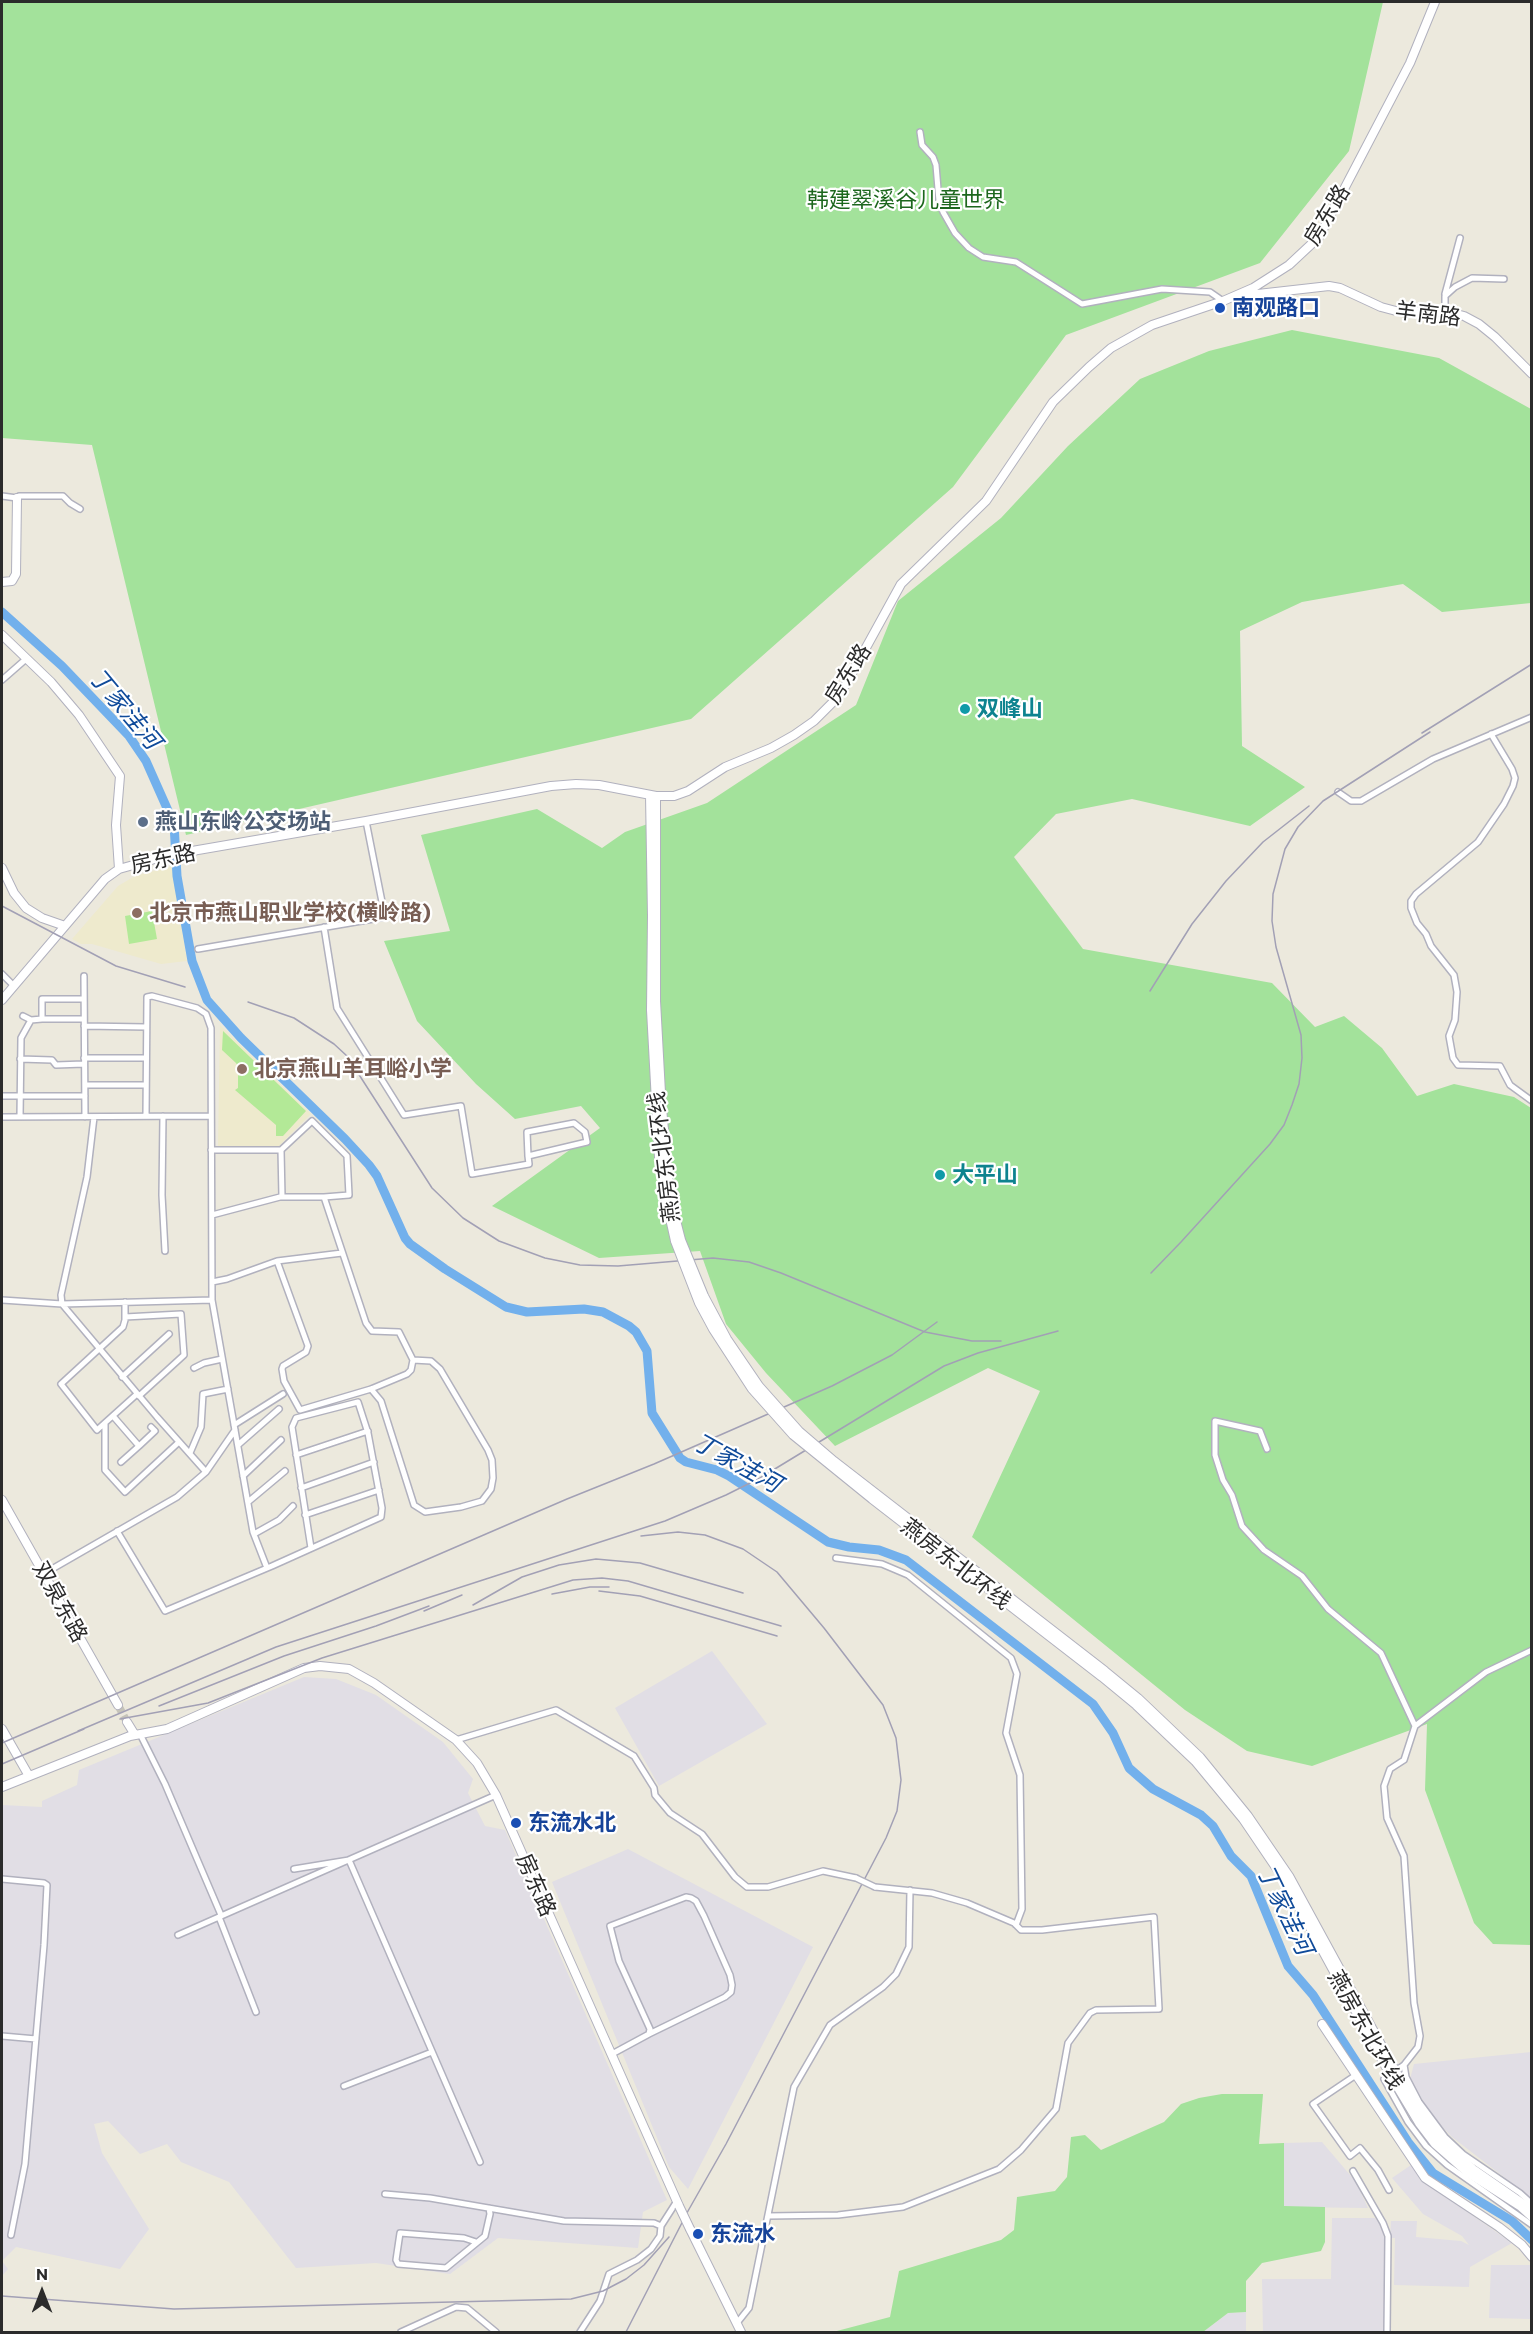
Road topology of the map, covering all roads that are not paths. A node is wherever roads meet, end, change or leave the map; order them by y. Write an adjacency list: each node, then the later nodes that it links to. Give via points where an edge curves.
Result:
1 (1435, 2): 5 (main road, 房东路, via 1410,63 1318,237 1289,266)
2 (920, 132): 7 (street, via 922,145 936,165 943,212 955,233 982,256 1016,262 1082,304 1162,289 1210,292)
3 (1460, 238): 6 (street)
4 (1504, 279): 6 (street, via 1472,278)
5 (1235, 296): 7 (main road, 房东路); 8 (main road, 羊南路, via 1329,286 1396,311)
6 (1445, 296): 8 (street)
7 (1223, 301): 20 (main road, 房东路, via 1152,326 1111,348 1053,402 986,501 901,584 846,684 814,721 771,748 725,767 688,791 674,796)
8 (1445, 312): 9 (main road, 羊南路, via 1479,324)
9 (1532, 374)
10 (2, 496): 11 (street)
11 (16, 498): 12 (street, via 63,496); 13 (main road, via 16,574 12,581)
12 (80, 508)
13 (2, 582)
14 (2, 634): 15 (main road)
15 (26, 659): 16 (street); 23 (main road, via 79,716 120,776 116,825)
16 (2, 680)
17 (1532, 717): 18 (street)
18 (1491, 734): 19 (street, via 1433,759 1361,801 1351,801); 45 (street, via 1512,769 1513,786 1478,842 1410,901 1417,923 1454,975 1455,1020 1449,1036 1453,1058 1458,1065 1500,1066 1510,1085)
19 (1338, 792)
20 (653, 795): 21 (main road, 房东路, via 599,785 551,786); 134 (main road, 燕房东北环线, bridge, via 656,1001 670,1197 678,1240 727,1339 759,1386 799,1431 1105,1671 1200,1757 1248,1816 1288,1876)
21 (366, 821): 23 (main road, 房东路, via 169,855); 25 (street, via 385,916)
22 (2, 868): 24 (main road, via 26,908)
23 (119, 869): 24 (main road, 房东路, via 105,879)
24 (65, 926): 29 (main road, 房东路)
25 (324, 927): 26 (street); 55 (street, via 337,1008 404,1115 461,1106 472,1174 529,1164)
26 (198, 949)
27 (2, 974): 29 (street)
28 (84, 976): 30 (street)
29 (14, 986): 31 (main road, 房东路)
30 (84, 999): 33 (street, via 42,999); 35 (street)
31 (2, 1000)
32 (23, 1016): 34 (street)
33 (42, 1019): 34 (street); 35 (street)
34 (31, 1020): 38 (street, via 21,1038)
35 (84, 1023): 36 (street); 39 (street)
36 (146, 1027): 37 (street); 48 (street, via 147,997 197,1008 206,1014 211,1028)
37 (146, 1058): 39 (street); 41 (street)
38 (20, 1059): 39 (street, via 52,1060 56,1065); 43 (street)
39 (84, 1061): 40 (street)
40 (85, 1085): 41 (street); 44 (street)
41 (146, 1085): 46 (street)
42 (2, 1096): 43 (street)
43 (20, 1096): 44 (street); 50 (street)
44 (85, 1096): 51 (street)
45 (1532, 1101)
46 (146, 1116): 47 (street); 52 (street)
47 (163, 1116): 48 (street); 59 (street)
48 (211, 1116): 53 (street)
49 (2, 1117): 50 (street)
50 (20, 1117): 51 (street)
51 (85, 1117): 52 (street)
52 (94, 1117): 66 (street, via 87,1177)
53 (211, 1150): 54 (street); 58 (street)
54 (281, 1150): 56 (street); 57 (street, via 312,1121 347,1156 349,1195)
55 (528, 1156): 55 (street, via 527,1132 574,1123 585,1132 587,1142)
56 (282, 1197): 57 (street); 58 (street)
57 (324, 1197): 60 (street)
58 (212, 1215): 62 (street)
59 (165, 1251)
60 (342, 1253): 61 (street); 71 (street, via 370,1330 399,1332)
61 (277, 1261): 62 (street); 75 (street, via 308,1346 306,1352 282,1368 284,1381 300,1410)
62 (212, 1282): 64 (street)
63 (2, 1300): 66 (street)
64 (212, 1300): 65 (street); 70 (street)
65 (125, 1302): 66 (street); 67 (street)
66 (62, 1304): 69 (street)
67 (125, 1317): 69 (street, via 123,1327); 77 (street, via 182,1314 184,1355)
68 (169, 1334): 73 (street)
69 (99, 1350): 73 (street); 80 (street, via 61,1384 97,1430)
70 (222, 1359): 72 (street); 74 (street)
71 (413, 1360): 75 (street, via 407,1374); 75 (street, via 430,1361 440,1369 488,1450 493,1478 482,1501 425,1512 414,1505 381,1401)
72 (194, 1368)
73 (122, 1377): 77 (street)
74 (228, 1389): 82 (street); 89 (street, via 203,1394 201,1427)
75 (371, 1389)
76 (283, 1394): 82 (street)
77 (138, 1395): 79 (street); 85 (street)
78 (279, 1409): 86 (street)
79 (113, 1416): 80 (street); 87 (street)
80 (105, 1423): 85 (street, via 105,1470 125,1492)
81 (151, 1427): 87 (street, via 155,1431)
82 (235, 1427): 86 (street); 94 (street)
83 (368, 1431): 90 (street); 90 (street, via 358,1402 296,1418 292,1427); 92 (street)
84 (281, 1440): 95 (street)
85 (179, 1442): 89 (street)
86 (238, 1445): 95 (street)
87 (139, 1446): 91 (street)
88 (1267, 1449): 111 (street, via 1260,1431 1215,1420 1215,1455 1242,1526 1264,1550 1302,1576 1328,1609 1381,1653)
89 (190, 1453): 94 (street)
90 (296, 1455): 96 (street)
91 (121, 1462)
92 (374, 1462): 96 (street); 97 (street)
93 (285, 1471): 99 (street)
94 (206, 1472): 102 (street, via 177,1497)
95 (243, 1476): 99 (street)
96 (301, 1488): 101 (street)
97 (379, 1490): 101 (street); 104 (street, via 381,1516)
98 (2, 1500): 107 (main road, 双泉东路)
99 (248, 1502): 103 (street)
100 (293, 1506): 103 (street, via 279,1521)
101 (305, 1515): 104 (street)
102 (117, 1531): 106 (street, via 165,1611); 107 (street)
103 (254, 1534): 106 (street)
104 (311, 1548): 106 (street)
105 (836, 1558): 123 (street, via 882,1564 908,1575 1011,1659 1017,1674 1006,1733 1020,1775 1022,1909)
106 (267, 1568)
107 (45, 1573): 109 (main road, 双泉东路)
108 (1532, 1650): 111 (street, via 1486,1672)
109 (118, 1705)
110 (127, 1722): 113 (main road)
111 (1415, 1726): 132 (street, via 1404,1760 1390,1769 1384,1786 1387,1818 1404,1856 1414,2003 1420,2036 1418,2047)
112 (2, 1729): 115 (main road)
113 (138, 1735): 114 (main road, 房东路, via 167,1728 304,1668 320,1666 349,1669); 115 (main road, 房东路); 122 (street, via 174,1806)
114 (456, 1740): 117 (main road, 房东路, via 477,1763); 121 (street, bridge, via 556,1710 634,1756 670,1814 702,1834 747,1887 768,1887 823,1871 856,1878 875,1887)
115 (30, 1776): 116 (main road, 房东路)
116 (2, 1786)
117 (496, 1795): 118 (street); 131 (main road, 房东路)
118 (349, 1860): 119 (street); 122 (street); 130 (street)
119 (294, 1869)
120 (2, 1879): 129 (street, via 47,1885)
121 (910, 1890): 123 (street, via 967,1903); 144 (street, via 909,1947 896,1974 830,2025 794,2087)
122 (219, 1917): 124 (street); 125 (street)
123 (1016, 1925): 144 (street, via 1042,1930 1154,1917 1159,2009 1090,2013 1068,2043 1056,2109 999,2169 903,2207 838,2215)
124 (178, 1935)
125 (256, 2012)
126 (1322, 2024): 133 (main road)
127 (649, 2034): 127 (street, via 619,1961 610,1926 692,1898 730,1975 731,1992); 131 (street)
128 (2, 2036): 129 (street)
129 (36, 2039): 148 (street, via 25,2164)
130 (432, 2052): 135 (street); 136 (street)
131 (612, 2054): 140 (main road, 房东路)
132 (1404, 2065): 141 (street, via 1419,2102 1445,2137); 146 (street, via 1384,2079 1426,2146)
133 (1356, 2075): 138 (street, via 1313,2104 1350,2156 1360,2148); 150 (main road, via 1425,2178 1499,2227)
134 (1394, 2076): 143 (main road, 燕房东北环线, via 1441,2140 1473,2169); 145 (main road, 燕房东北环线, via 1419,2123 1450,2158)
135 (344, 2086)
136 (480, 2162)
137 (1353, 2171): 156 (street, via 1388,2236)
138 (1389, 2190)
139 (385, 2194): 142 (street)
140 (678, 2203): 147 (street); 151 (main road, 房东路, bridge)
141 (1532, 2204)
142 (489, 2208): 147 (street, via 564,2221); 149 (street, via 487,2232)
143 (1532, 2210)
144 (768, 2216): 151 (street, via 749,2308)
145 (1532, 2217)
146 (1532, 2225)
147 (661, 2226): 154 (street, via 660,2236 651,2249 609,2274 600,2301)
148 (11, 2235)
149 (476, 2242): 149 (street, via 400,2233 396,2259 398,2264 446,2268)
150 (1532, 2257)
151 (737, 2323): 155 (main road, 房东路)
152 (401, 2332): 153 (street, via 456,2307 467,2308)
153 (496, 2332)
154 (580, 2332)
155 (741, 2332)
156 (1387, 2332)

